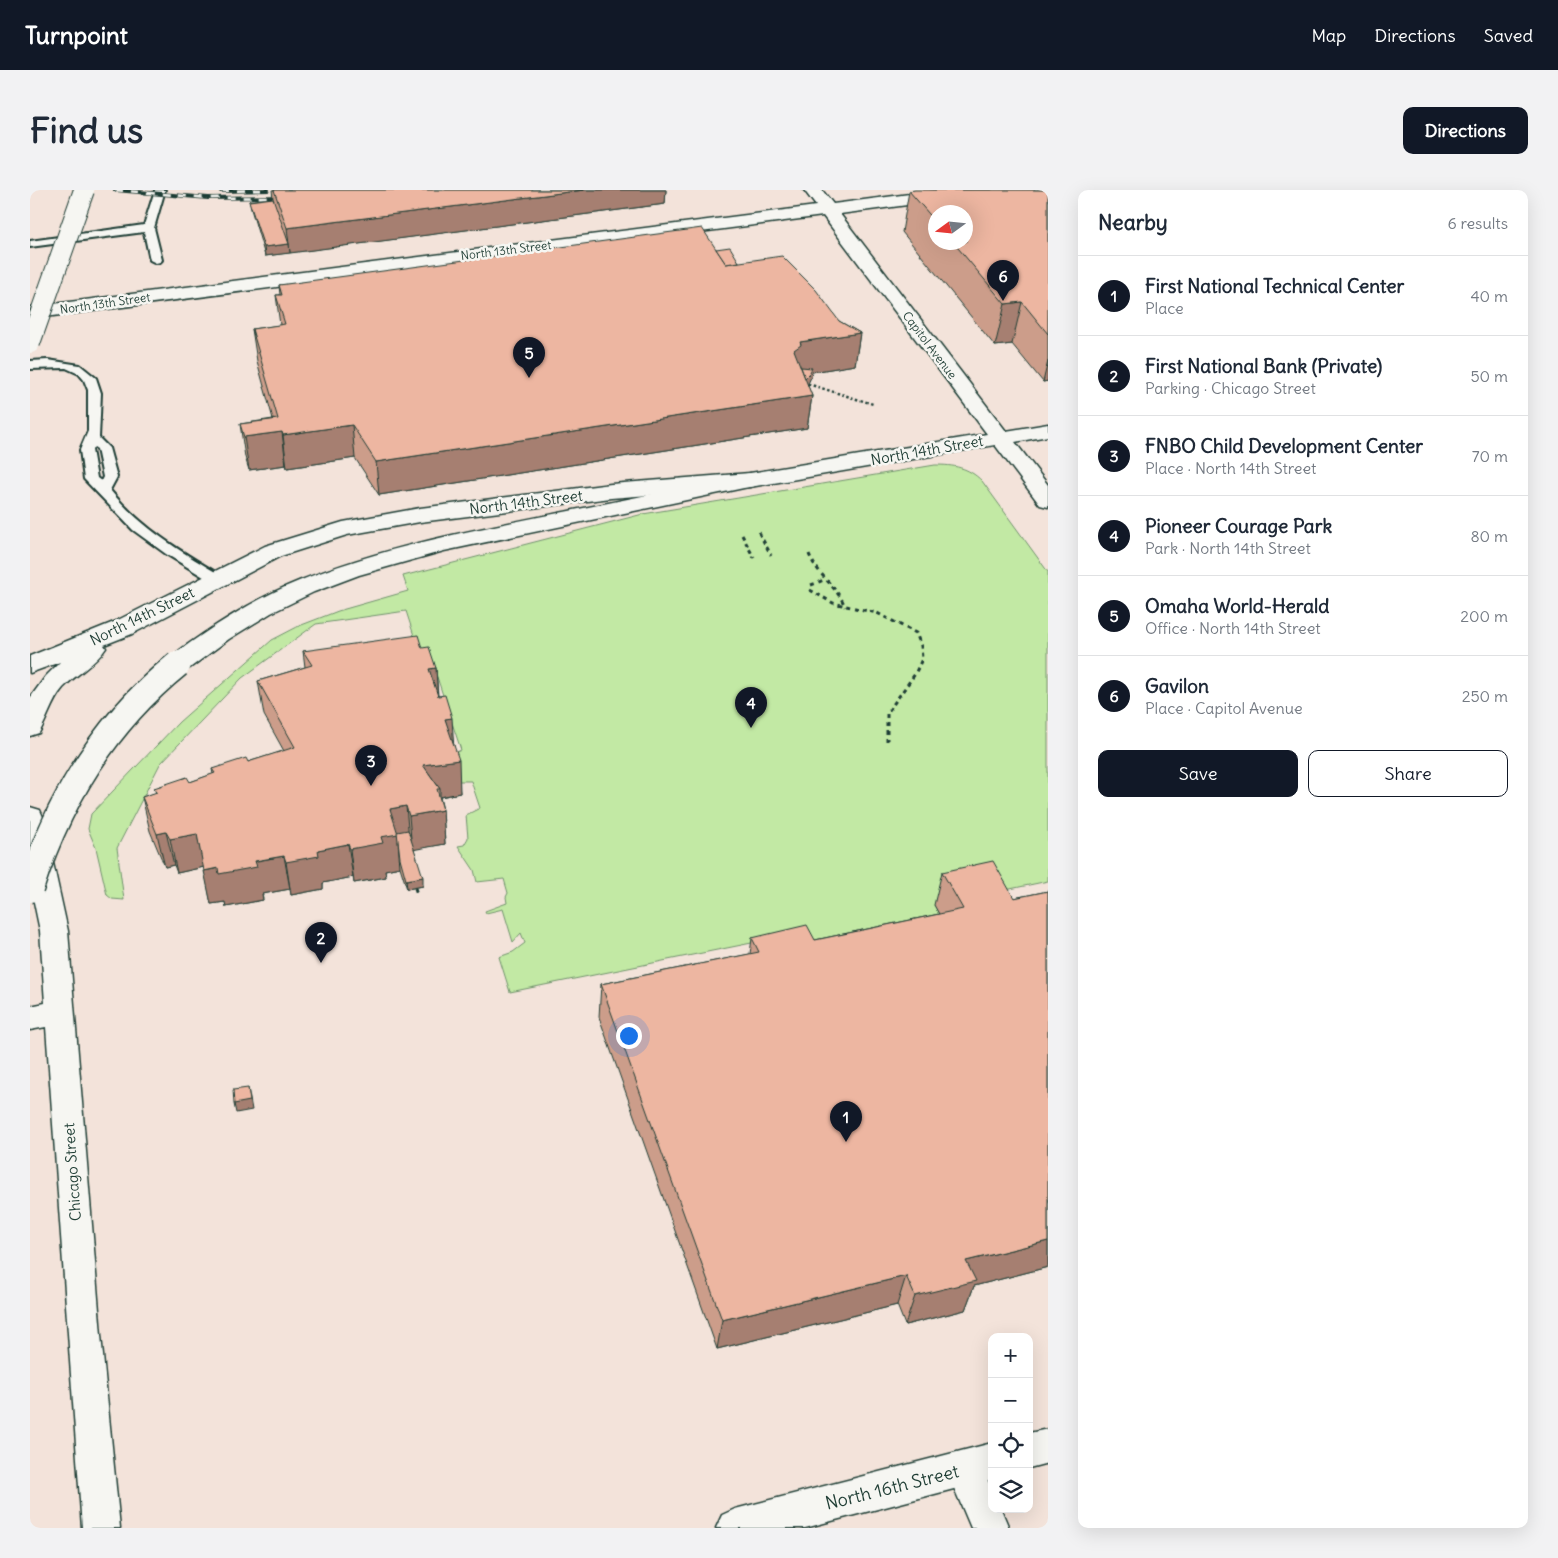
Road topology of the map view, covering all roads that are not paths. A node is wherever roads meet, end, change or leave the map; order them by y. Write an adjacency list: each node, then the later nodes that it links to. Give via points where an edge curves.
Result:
1 (84, 190): 10 (main road, bridge)
2 (160, 190): 6 (lane)
3 (813, 190): 5 (main road, Capitol Avenue)
4 (982, 190): 5 (main road, North 13th Street)
5 (828, 210): 9 (main road, North 13th Street); 13 (main road, Capitol Avenue)
6 (149, 228): 7 (lane); 8 (lane)
7 (30, 244)
8 (156, 260)
9 (30, 313)
10 (30, 343)
11 (30, 366): 14 (lane, via 63,363 90,377 95,389)
12 (1048, 430): 13 (main road, North 14th Street)
13 (1000, 438): 15 (main road, North 14th Street); 17 (main road, Capitol Avenue)
14 (94, 440): 16 (lane, via 103,448 110,477); 16 (lane, via 86,450 91,479)
15 (750, 480): 18 (main road, North 14th Street, via 625,489 360,525 294,544); 23 (main road, bridge, via 427,547 348,569 264,605 217,634 178,664 124,716 86,766 57,815)
16 (104, 488): 18 (lane, via 126,517 162,548)
17 (1048, 500)
18 (217, 579): 19 (main road, North 14th Street)
19 (123, 628): 20 (main road, North 14th Street); 21 (main road, via 90,651 55,682 43,697)
20 (30, 664)
21 (30, 727)
22 (30, 817): 24 (main road, Chicago Street, via 54,931)
23 (30, 889)
24 (61, 1012): 25 (main road); 29 (main road, Chicago Street, via 82,1316)
25 (30, 1018)
26 (1048, 1446): 27 (main road)
27 (1033, 1450)
28 (978, 1465): 30 (main road, North 16th Street); 31 (main road)
29 (101, 1528)
30 (735, 1528)
31 (990, 1528)

